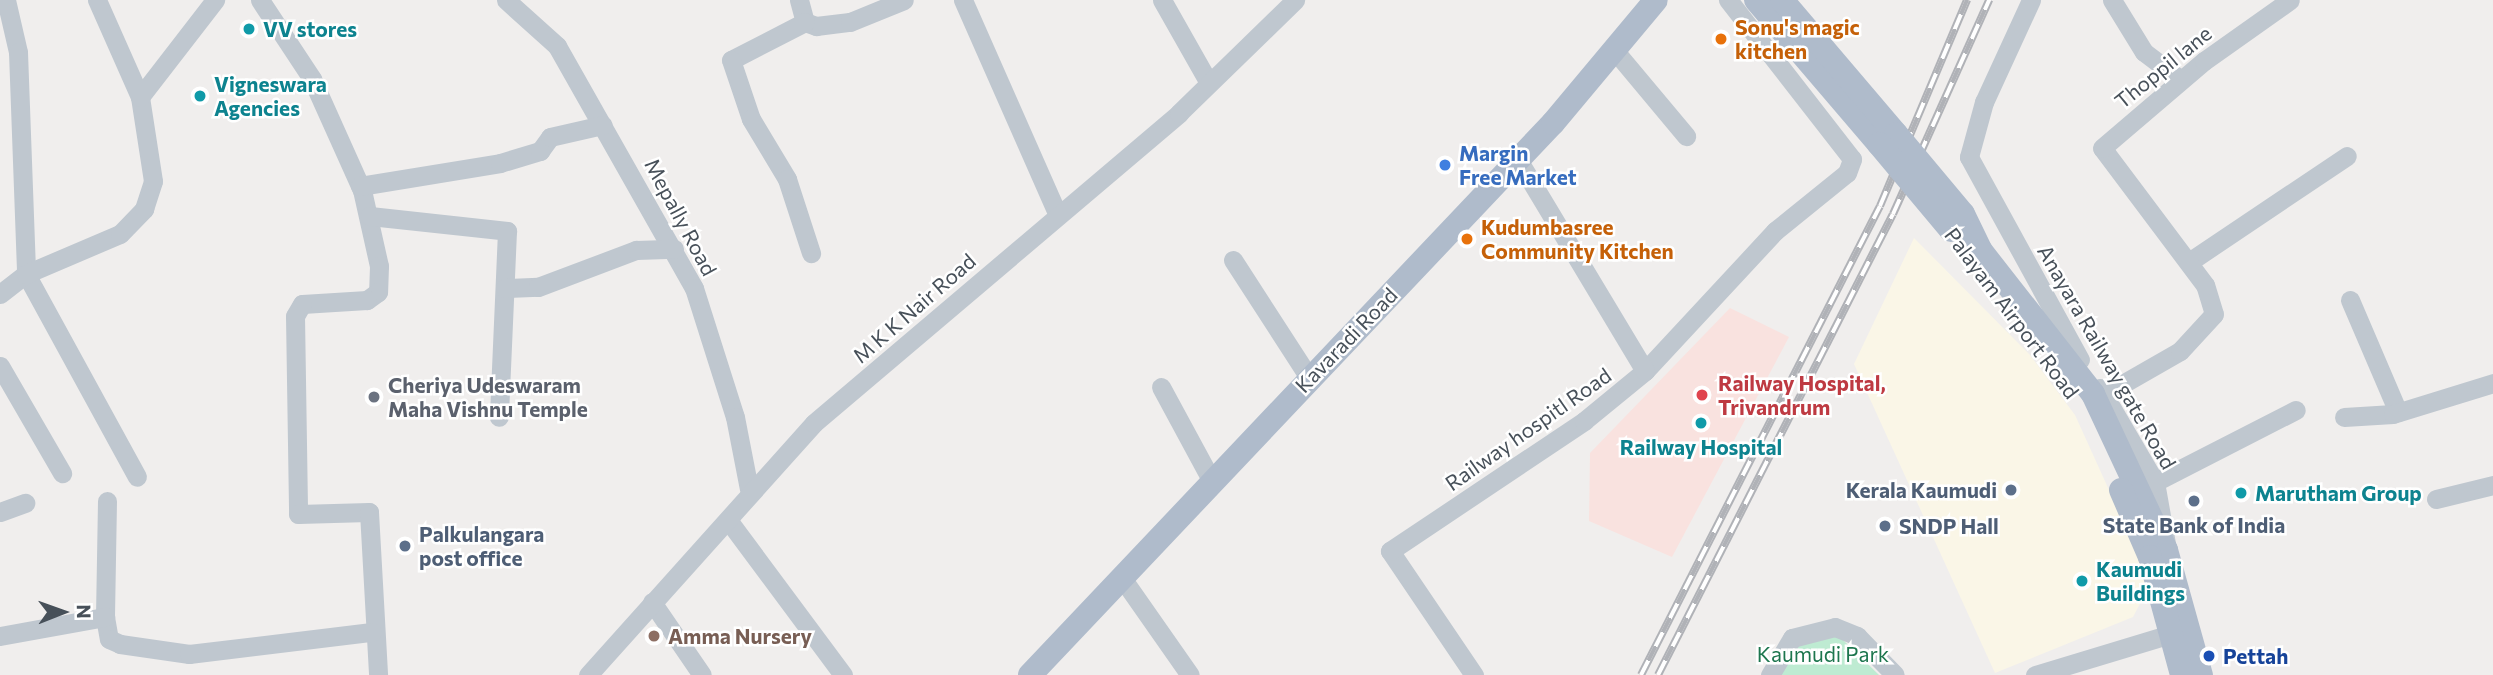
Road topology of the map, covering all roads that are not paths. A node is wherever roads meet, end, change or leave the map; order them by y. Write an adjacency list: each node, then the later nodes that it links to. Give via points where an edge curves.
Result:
1 (6, 0): 36 (street, via 18,52)
2 (97, 0): 22 (street)
3 (215, 0): 22 (street)
4 (260, 0): 28 (street, via 312,79)
5 (506, 0): 23 (street, Mepally Road, via 557,46)
6 (799, 0): 18 (street)
7 (904, 0): 18 (street, via 850,22)
8 (963, 0): 29 (street)
9 (1162, 0): 21 (street)
10 (1295, 0): 21 (street, M K K Nair Road)
11 (1656, 0): 19 (main road, Kavaradi Road)
12 (1728, 0): 41 (street, via 1852,159 1847,173 1775,231)
13 (1756, 0): 25 (main road)
14 (1782, 0): 25 (main road)
15 (2031, 0): 45 (street, Anayara Railway gate Road, via 1984,102 1969,157 2068,343)
16 (2112, 0): 20 (street, via 2144,52)
17 (2290, 0): 20 (street, Thoppil lane)
18 (805, 22): 33 (street, via 731,60 751,119 788,179)
19 (1615, 51): 24 (street); 27 (main road, Kavaradi Road)
20 (2181, 80): 35 (street, Thoppil lane, via 2102,148)
21 (1209, 83): 29 (street, M K K Nair Road)
22 (141, 97): 36 (street, via 153,181 144,209 120,234)
23 (603, 125): 28 (street, via 550,137 540,151 500,163); 32 (street, Mepally Road)
24 (1686, 136)
25 (1887, 139): 31 (main road, bridge)
26 (2347, 156): 35 (street)
27 (1518, 160): 41 (street, Railway hospitl Road); 42 (main road, Kavaradi Road)
28 (360, 186): 30 (street)
29 (1057, 213): 55 (street, M K K Nair Road, via 814,424)
30 (370, 216): 37 (street, via 507,231); 66 (street, via 378,292 367,300 302,304 295,316 295,376 298,514 369,513)
31 (1957, 222): 61 (main road, Palayam Airport Road, via 2093,394); 65 (main road, Palayam Airport Road, via 2096,430)
32 (674, 249): 37 (street, via 636,250 538,287); 55 (street, Mepally Road, via 694,288 735,417)
33 (811, 253)
34 (1233, 260): 42 (street)
35 (2189, 262): 45 (street, via 2213,299 2214,314 2180,351)
36 (26, 274): 38 (street); 51 (street)
37 (505, 288): 48 (street)
38 (0, 294)
39 (2350, 300): 47 (street)
40 (0, 366): 50 (street)
41 (1645, 371): 74 (street, Railway hospitl Road, via 1584,421 1390,551)
42 (1310, 379): 53 (main road, Kavaradi Road)
43 (2493, 383): 47 (street)
44 (1161, 387): 53 (street)
45 (2105, 394): 52 (street, Anayara Railway gate Road)
46 (2296, 410): 52 (street)
47 (2398, 412): 49 (street)
48 (499, 416)
49 (2344, 417)
50 (62, 473)
51 (138, 477)
52 (2155, 482): 61 (street, Anayara Railway gate Road, via 2165,514)
53 (1213, 483): 62 (main road, Kavaradi Road)
54 (2493, 485): 56 (street)
55 (749, 489): 60 (street, M K K Nair Road)
56 (2436, 499)
57 (107, 501): 64 (street)
58 (25, 503): 59 (street)
59 (0, 512)
60 (728, 520): 63 (street, M K K Nair Road); 71 (street)
61 (2166, 550): 65 (main road, Palayam Airport Road)
62 (1122, 578): 72 (main road, Kavaradi Road); 73 (street)
63 (652, 602): 69 (street, M K K Nair Road); 70 (street)
64 (105, 617): 66 (street, via 109,639 165,655); 67 (street)
65 (2183, 630): 77 (street); 78 (main road, Palayam Airport Road); 79 (main road, Palayam Airport Road)
66 (372, 632): 68 (street)
67 (0, 636)
68 (378, 675)
69 (588, 675)
70 (702, 675)
71 (843, 675)
72 (1030, 675)
73 (1190, 675)
74 (1474, 675)
75 (1770, 675): 76 (street, via 1792,638 1835,627 1857,636)
76 (1895, 675)
77 (2035, 675)
78 (2182, 675)
79 (2201, 675)

